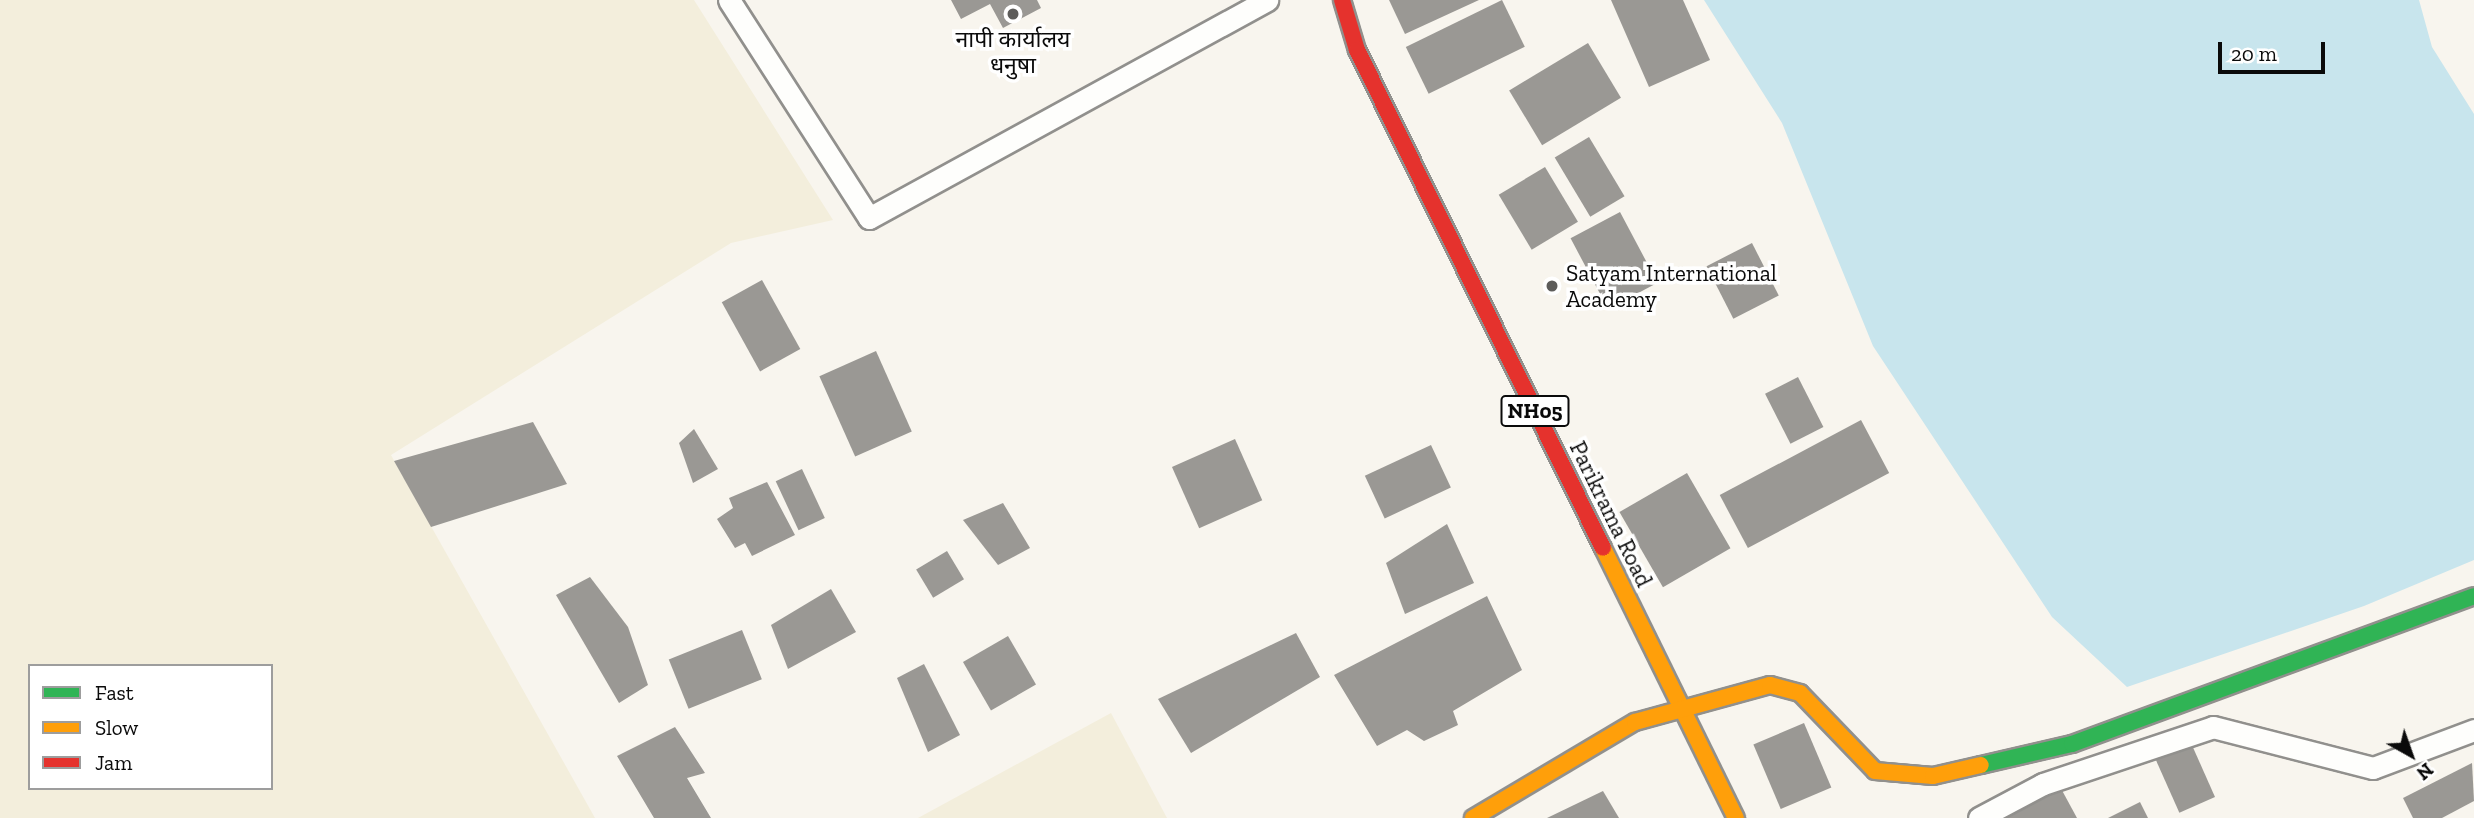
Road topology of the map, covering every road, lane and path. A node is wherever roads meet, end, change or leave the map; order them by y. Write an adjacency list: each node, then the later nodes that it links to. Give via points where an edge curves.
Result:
1 (729, 0): 2 (lane, via 869,218)
2 (1267, 0)
3 (1342, 0): 5 (street, Parikrama Road / NH05, via 1357,50)
4 (2474, 596): 5 (street, via 2072,744 1933,776 1875,771 1800,693 1770,685)
5 (1683, 711): 7 (street, via 1635,722); 8 (street, Parikrama Road / NH05)
6 (2474, 730): 9 (lane, via 2373,768 2213,727 2043,784)
7 (1473, 818)
8 (1736, 818)
9 (1979, 818)

